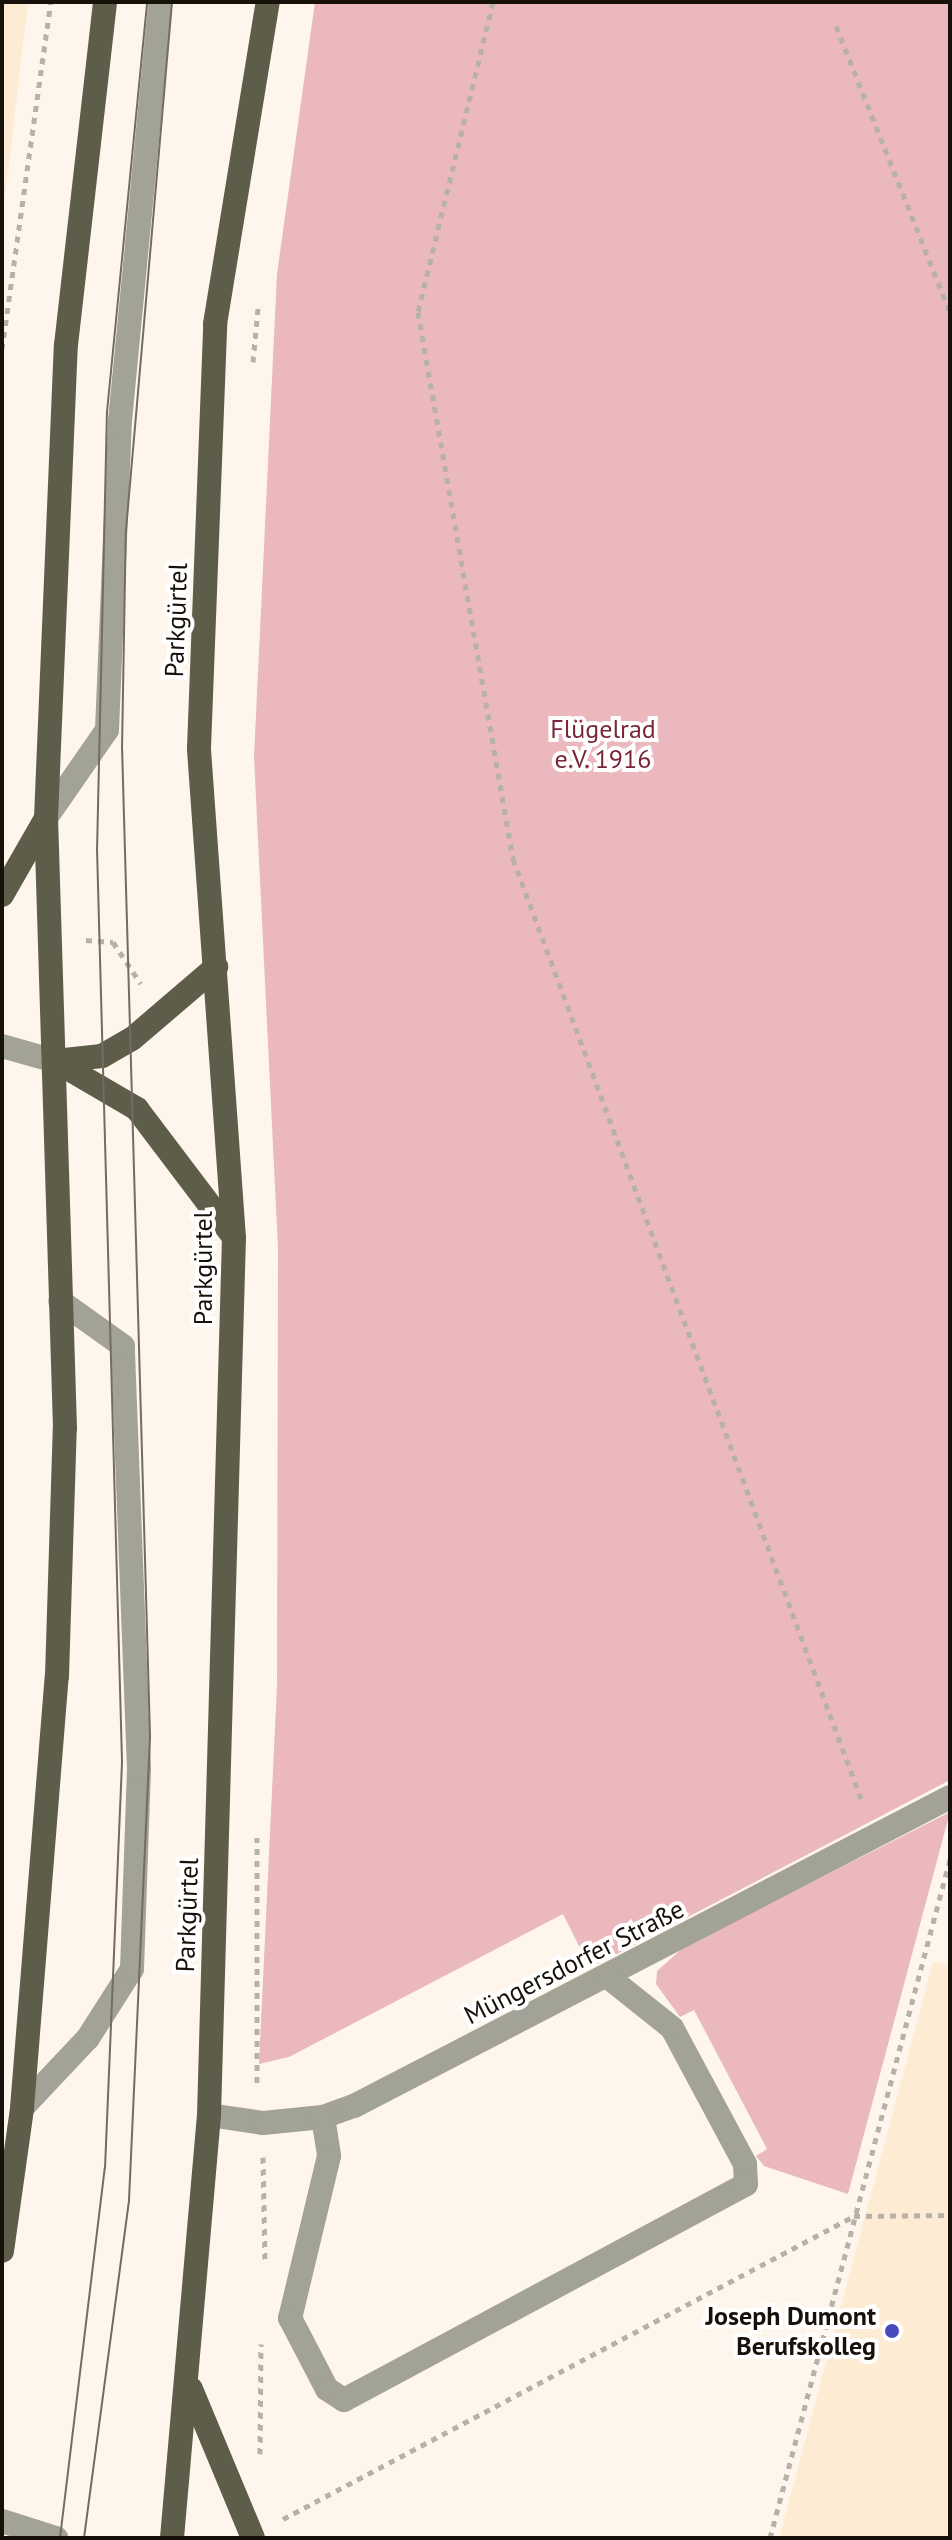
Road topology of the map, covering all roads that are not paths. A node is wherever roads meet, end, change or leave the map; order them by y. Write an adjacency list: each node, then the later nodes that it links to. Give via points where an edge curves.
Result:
1 (105, 2): 4 (main road, via 66,345)
2 (160, 2): 4 (street, via 120,421 107,730)
3 (268, 2): 6 (main road, Parkgürtel, via 215,324 199,748)
4 (46, 818): 5 (main road); 8 (main road)
5 (2, 895)
6 (216, 967): 8 (main road, via 132,1039 102,1056); 9 (main road, Parkgürtel)
7 (2, 1046): 8 (street)
8 (55, 1061): 9 (main road, via 137,1109 185,1165); 10 (main road)
9 (234, 1238): 14 (main road, Parkgürtel)
10 (60, 1301): 13 (main road, via 65,1428 57,1676); 13 (street, via 123,1346 139,1769 132,1969 88,2038)
11 (950, 1797): 12 (street, Müngersdorfer Straße)
12 (608, 1977): 15 (street, Müngersdorfer Straße); 15 (street, via 672,2028 745,2164 746,2184 344,2400 327,2389 290,2318 329,2156)
13 (22, 2108): 16 (main road)
14 (209, 2115): 15 (street, Müngersdorfer Straße, via 263,2123); 17 (main road, Parkgürtel)
15 (323, 2117)
16 (2, 2251)
17 (190, 2387): 20 (main road, Parkgürtel); 21 (main road)
18 (2, 2521): 19 (street)
19 (56, 2538)
20 (172, 2538)
21 (253, 2538)

